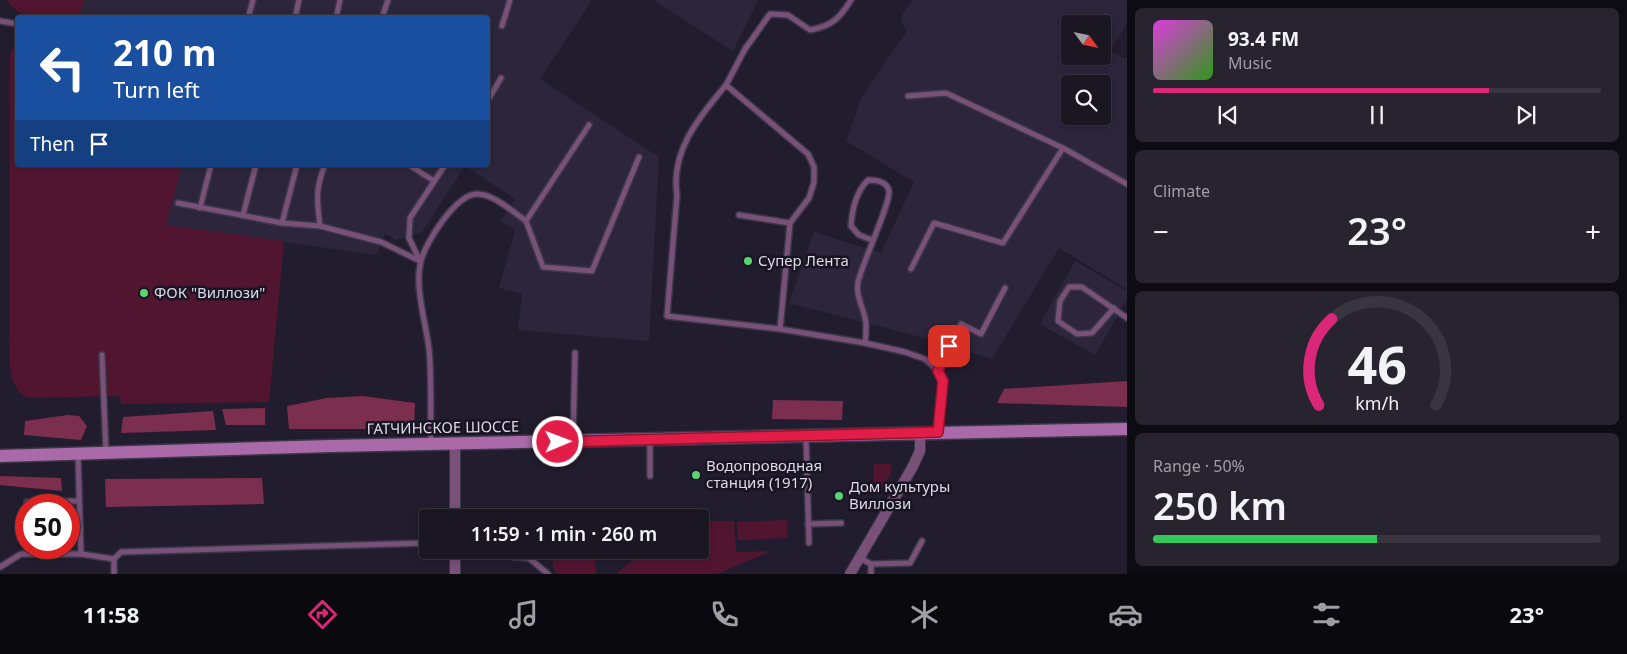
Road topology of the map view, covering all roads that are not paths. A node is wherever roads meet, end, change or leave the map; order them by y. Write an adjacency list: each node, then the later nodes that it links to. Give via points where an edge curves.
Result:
1 (253, 0): 7 (lane)
2 (300, 0): 8 (lane)
3 (340, 0): 9 (lane)
4 (388, 0): 10 (lane)
5 (510, 0): 13 (lane)
6 (851, 0): 15 (lane, via 843,13 826,27 810,30 788,15 770,14 745,49)
7 (249, 15)
8 (296, 15)
9 (337, 15)
10 (383, 15)
11 (0, 21): 12 (lane)
12 (15, 24)
13 (502, 26)
14 (501, 78): 17 (lane)
15 (726, 85): 34 (lane, via 808,154 814,166 809,198); 43 (lane, via 699,117 682,149 675,179 677,194 667,316)
16 (908, 96): 19 (lane, via 946,93)
17 (490, 97)
18 (590, 124): 33 (lane)
19 (1064, 148): 28 (lane); 39 (lane, via 1004,243 934,223)
20 (639, 157): 33 (lane, via 592,271 543,267)
21 (210, 167): 30 (lane)
22 (255, 167): 31 (lane)
23 (296, 167): 35 (lane)
24 (324, 167): 36 (lane, via 316,192)
25 (412, 167): 27 (lane)
26 (444, 167): 27 (lane)
27 (434, 181): 38 (lane, via 410,218 409,238)
28 (1127, 184)
29 (178, 203): 30 (lane)
30 (200, 208): 31 (lane)
31 (243, 215): 35 (lane)
32 (739, 215): 34 (lane)
33 (526, 221): 38 (lane, via 488,197 476,194 464,197 451,209)
34 (790, 222): 43 (lane)
35 (282, 223): 36 (lane)
36 (320, 226): 38 (lane, via 382,242)
37 (872, 240): 37 (lane, via 889,201 885,184 876,180 868,180 861,186 852,211 851,226 858,235); 44 (lane, via 858,284 866,322)
38 (420, 262): 54 (lane, via 420,287 429,350)
39 (911, 268)
40 (1006, 288): 47 (lane, via 981,334 961,324)
41 (1114, 308): 41 (lane, via 1082,287 1069,287 1060,301 1058,321 1076,334 1092,333); 42 (lane)
42 (1127, 318)
43 (780, 329): 44 (lane)
44 (866, 343): 47 (lane, via 925,359)
45 (102, 354): 56 (lane)
46 (575, 354): 53 (lane)
47 (938, 371): 49 (lane, via 943,381)
48 (1127, 429): 49 (main road, ГАТЧИНСКОЕ ШОССЕ)
49 (938, 432): 50 (main road, ГАТЧИНСКОЕ ШОССЕ)
50 (920, 433): 51 (main road, ГАТЧИНСКОЕ ШОССЕ); 70 (street, via 920,451 912,468)
51 (806, 436): 52 (main road, ГАТЧИНСКОЕ ШОССЕ); 63 (lane)
52 (650, 440): 53 (main road, ГАТЧИНСКОЕ ШОССЕ); 59 (lane)
53 (573, 442): 55 (main road, ГАТЧИНСКОЕ ШОССЕ)
54 (431, 444): 55 (main road, ГАТЧИНСКОЕ ШОССЕ); 56 (main road, ГАТЧИНСКОЕ ШОССЕ)
55 (455, 444): 61 (street)
56 (106, 454): 57 (main road, ГАТЧИНСКОЕ ШОССЕ)
57 (78, 455): 58 (main road, ГАТЧИНСКОЕ ШОССЕ); 60 (lane)
58 (0, 456)
59 (650, 476)
60 (79, 494)
61 (455, 509)
62 (841, 523): 63 (lane)
63 (808, 524): 67 (lane)
64 (80, 528): 68 (lane)
65 (922, 541): 74 (lane, via 910,563)
66 (419, 543): 71 (lane, via 121,552)
67 (809, 544)
68 (81, 554): 71 (lane)
69 (15, 557): 75 (lane)
70 (860, 558): 74 (lane); 79 (street)
71 (114, 559): 76 (lane)
72 (455, 559): 77 (street)
73 (530, 559): 78 (lane)
74 (871, 564): 80 (lane)
75 (0, 567)
76 (114, 574)
77 (455, 574)
78 (548, 574)
79 (850, 574)
80 (871, 574)

